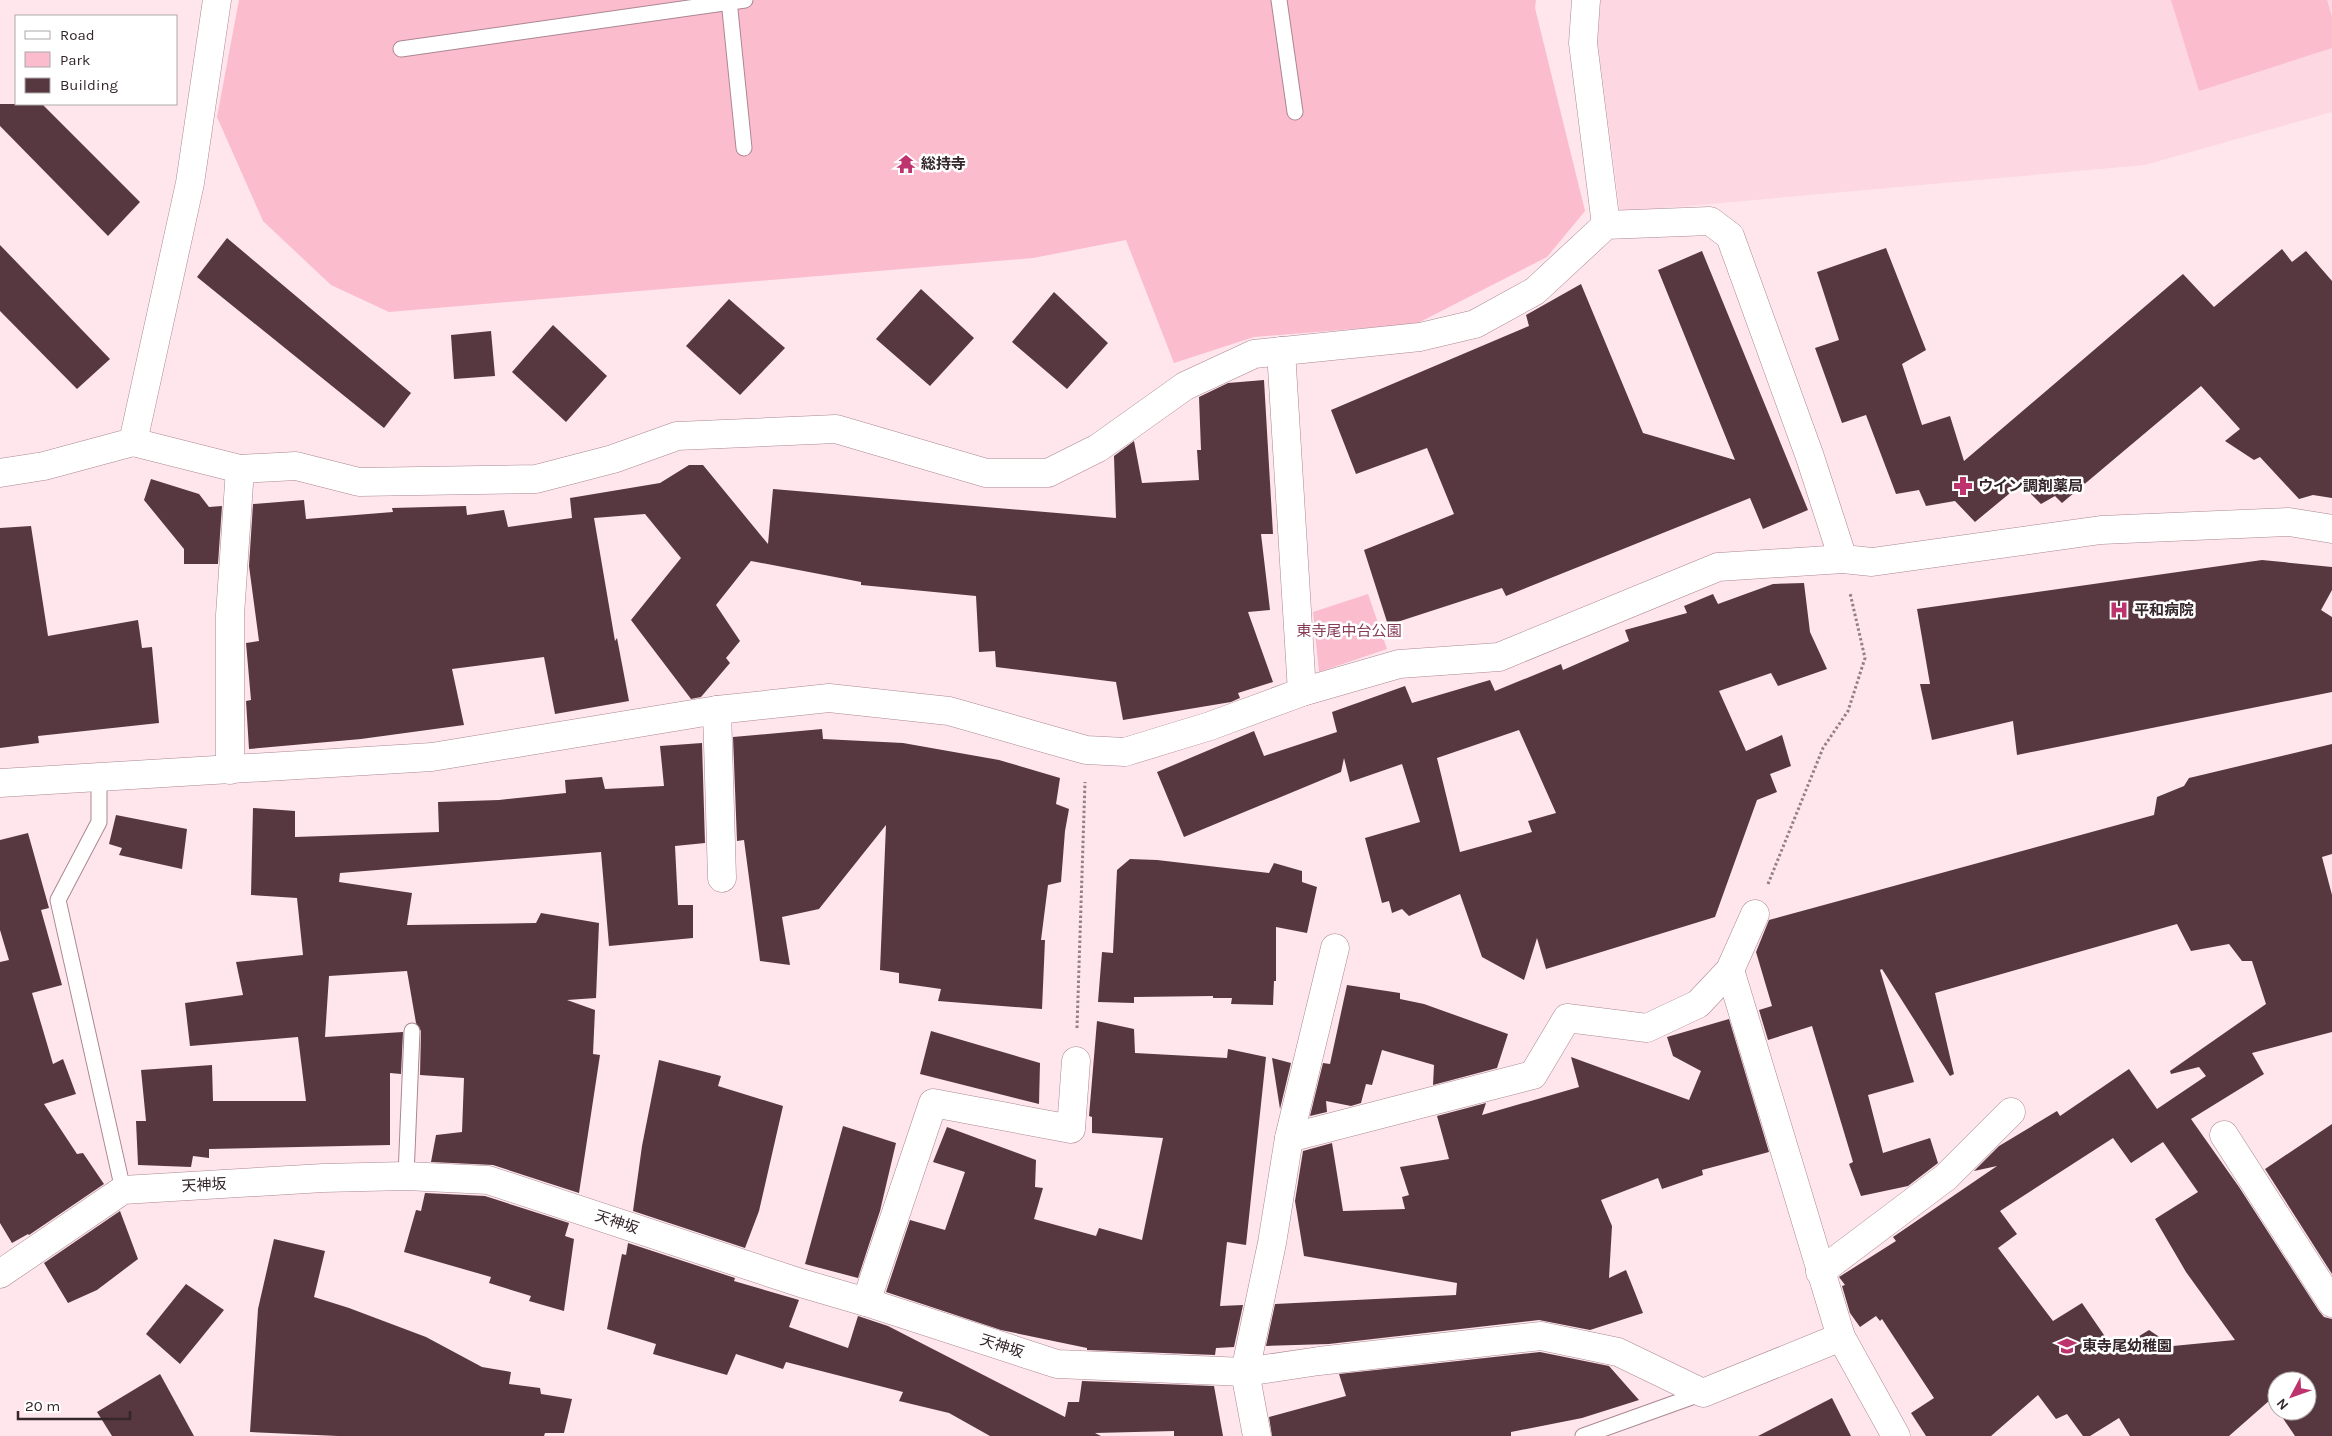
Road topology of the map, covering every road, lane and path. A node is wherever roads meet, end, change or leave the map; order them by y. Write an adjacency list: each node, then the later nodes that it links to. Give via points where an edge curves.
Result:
1 (217, 0): 11 (street, via 190,183)
2 (745, 0): 5 (lane)
3 (1279, 0): 7 (lane)
4 (1586, 0): 9 (street, via 1583,43)
5 (729, 1): 6 (lane); 8 (lane)
6 (401, 49)
7 (1295, 112)
8 (744, 148)
9 (1606, 224): 10 (street, via 1535,291 1475,324 1420,337); 15 (street, via 1710,221 1730,236 1810,457)
10 (1281, 351): 12 (street, via 1254,354 1185,386 1098,448 1048,473 986,473 836,429 677,436 613,459 536,479 359,482 296,466); 16 (street)
11 (133, 442): 12 (street); 13 (street, via 44,466)
12 (240, 469): 19 (street, via 230,616)
13 (0, 473)
14 (2332, 529): 15 (street, via 2289,522 2101,530 1872,562)
15 (1843, 559): 16 (street, via 1718,567 1499,658 1399,664); 23 (path, via 1865,658 1848,711 1823,748)
16 (1302, 692): 18 (street, via 1210,726 1125,752)
17 (717, 710): 18 (street, via 829,698 949,711); 19 (street, via 432,757); 22 (street)
18 (1086, 750): 27 (path)
19 (230, 770): 20 (street)
20 (99, 776): 21 (street); 32 (lane, via 99,822 58,900)
21 (0, 783)
22 (722, 878)
23 (1755, 914): 25 (street)
24 (1335, 948): 30 (street)
25 (1730, 970): 30 (street, via 1698,1004 1647,1028 1568,1018 1533,1075); 33 (street)
26 (412, 1032): 31 (lane)
27 (1076, 1061): 35 (street, via 1072,1129 933,1103)
28 (2011, 1112): 33 (street, via 1946,1177)
29 (2224, 1135): 36 (street)
30 (1289, 1138): 38 (street, via 1272,1243)
31 (406, 1176): 32 (street, 天神坂); 35 (street, 天神坂, via 488,1180)
32 (123, 1190): 34 (street)
33 (1820, 1272): 37 (street)
34 (0, 1274)
35 (866, 1302): 38 (street, 天神坂, via 1057,1364)
36 (2332, 1303)
37 (1841, 1337): 39 (street); 42 (street)
38 (1245, 1372): 39 (street, 天神坂, via 1541,1336 1618,1352); 40 (street)
39 (1703, 1393): 41 (lane)
40 (1257, 1436)
41 (1583, 1436)
42 (1896, 1436)

